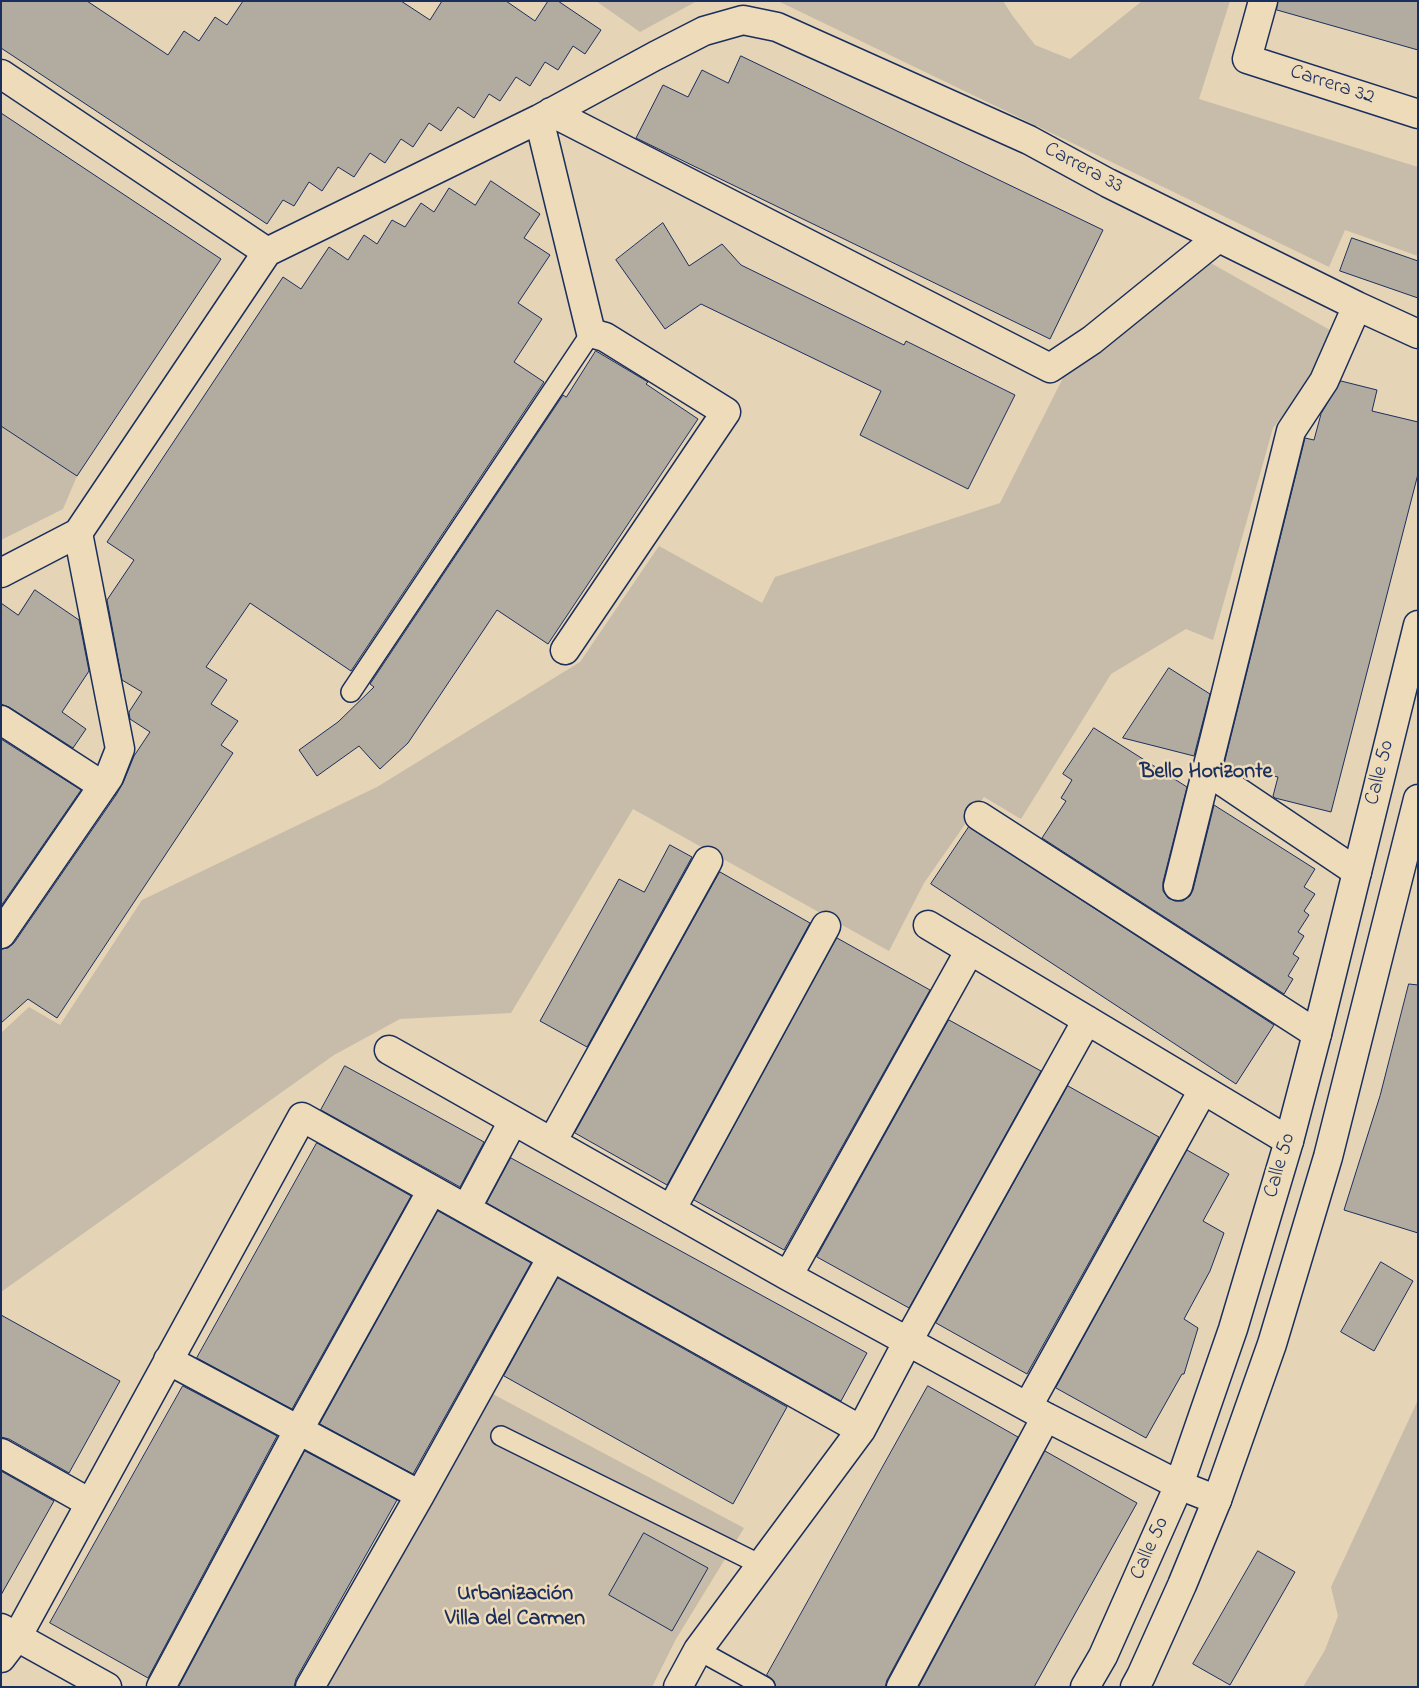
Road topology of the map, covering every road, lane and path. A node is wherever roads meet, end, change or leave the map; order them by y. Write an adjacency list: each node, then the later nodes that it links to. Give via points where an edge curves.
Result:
1 (1263, 1): 3 (street, Carrera 32, via 1247,59)
2 (1, 74): 6 (street)
3 (1418, 114)
4 (545, 115): 5 (street, Carrera 33, via 704,31 743,20 777,27 1030,140); 5 (street, via 1050,368 1092,340); 6 (street); 8 (street)
5 (1218, 238): 7 (street, Carrera 33)
6 (267, 252): 10 (street)
7 (1356, 306): 9 (street, Carrera 33); 16 (street, via 1324,381 1291,431)
8 (591, 332): 13 (street, via 605,337 726,412); 14 (lane)
9 (1418, 334)
10 (78, 533): 11 (street); 17 (street, via 120,749)
11 (1, 573)
12 (1418, 625): 21 (street, Calle 50)
13 (565, 650)
14 (351, 692)
15 (1, 720): 17 (street)
16 (1207, 772): 21 (street); 22 (street)
17 (103, 786): 25 (street)
18 (1418, 799): 48 (street, Calle 50, via 1328,1157 1272,1344)
19 (979, 816): 28 (street)
20 (708, 861): 33 (street)
21 (1357, 872): 28 (street, Calle 50)
22 (1178, 886)
23 (928, 925): 26 (street)
24 (826, 926): 36 (street)
25 (1, 934)
26 (970, 950): 27 (street); 38 (street)
27 (1087, 1020): 30 (street); 39 (street)
28 (1317, 1034): 32 (street, Calle 50)
29 (389, 1050): 31 (street)
30 (1203, 1090): 32 (street); 41 (street)
31 (514, 1121): 33 (street); 35 (street)
32 (1289, 1141): 46 (street, Calle 50, via 1233,1329)
33 (552, 1142): 36 (street)
34 (432, 1190): 35 (street); 40 (street, via 302,1117); 43 (street)
35 (466, 1209): 37 (street)
36 (671, 1210): 38 (street)
37 (552, 1257): 42 (street); 47 (street)
38 (788, 1276): 39 (street)
39 (908, 1341): 41 (street); 42 (street)
40 (168, 1360): 43 (street); 49 (street)
41 (1037, 1411): 46 (street); 59 (street)
42 (861, 1430): 50 (street)
43 (298, 1431): 47 (street); 55 (street)
44 (501, 1436): 50 (lane)
45 (1, 1453): 49 (street)
46 (1179, 1484): 48 (street); 60 (street, Calle 50, via 1103,1656)
47 (420, 1495): 56 (street)
48 (1217, 1500): 61 (street, Calle 50)
49 (90, 1503): 51 (street)
50 (761, 1565): 52 (street)
51 (9, 1632): 53 (street); 54 (street)
52 (698, 1650): 57 (street); 58 (lane)
53 (1, 1658)
54 (107, 1687)
55 (161, 1687)
56 (310, 1687)
57 (678, 1687)
58 (765, 1687)
59 (901, 1687)
60 (1085, 1687)
61 (1135, 1687)

